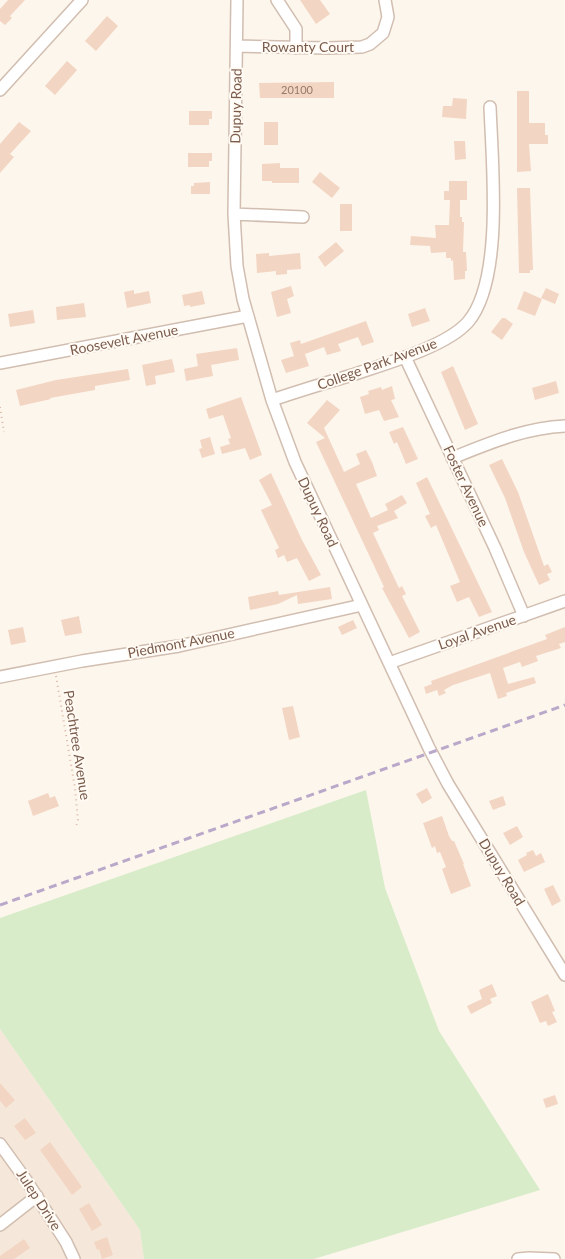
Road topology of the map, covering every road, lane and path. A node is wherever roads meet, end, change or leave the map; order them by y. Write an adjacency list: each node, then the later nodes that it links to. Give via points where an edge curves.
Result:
1 (82, 0): 7 (street)
2 (237, 0): 5 (street, Dupuy Road)
3 (277, 0): 6 (street, via 296,29)
4 (385, 0): 6 (street, Rowanty Court, via 388,17 377,39 362,47)
5 (237, 46): 6 (street, Rowanty Court); 9 (street, Dupuy Road)
6 (296, 48)
7 (0, 90)
8 (490, 107): 12 (street, College Park Avenue, via 492,247 482,300 459,331)
9 (234, 214): 10 (street); 11 (street, Dupuy Road, via 237,266)
10 (303, 216)
11 (248, 316): 13 (street, Roosevelt Avenue); 14 (street, Dupuy Road)
12 (405, 357): 14 (street, College Park Avenue); 18 (street, Foster Avenue)
13 (0, 363)
14 (272, 400): 20 (street, Dupuy Road, via 295,462)
15 (0, 407): 17 (path)
16 (565, 426): 18 (street, via 516,433)
17 (4, 432)
18 (452, 458): 21 (street, Foster Avenue)
19 (565, 601): 21 (street, Loyal Avenue)
20 (362, 605): 22 (street, Dupuy Road); 23 (street, Piedmont Avenue, via 179,646)
21 (524, 616): 22 (street, Loyal Avenue)
22 (389, 663): 26 (street, Dupuy Road, via 448,784)
23 (54, 667): 24 (street, Piedmont Avenue); 25 (path, Peachtree Avenue, via 74,788)
24 (0, 677)
25 (76, 826)
26 (565, 975)
27 (0, 1144): 28 (street, Julep Drive)
28 (36, 1196): 29 (street); 30 (street, Julep Drive)
29 (0, 1224)
30 (74, 1259)
31 (518, 1259): 32 (street)
32 (554, 1259)

